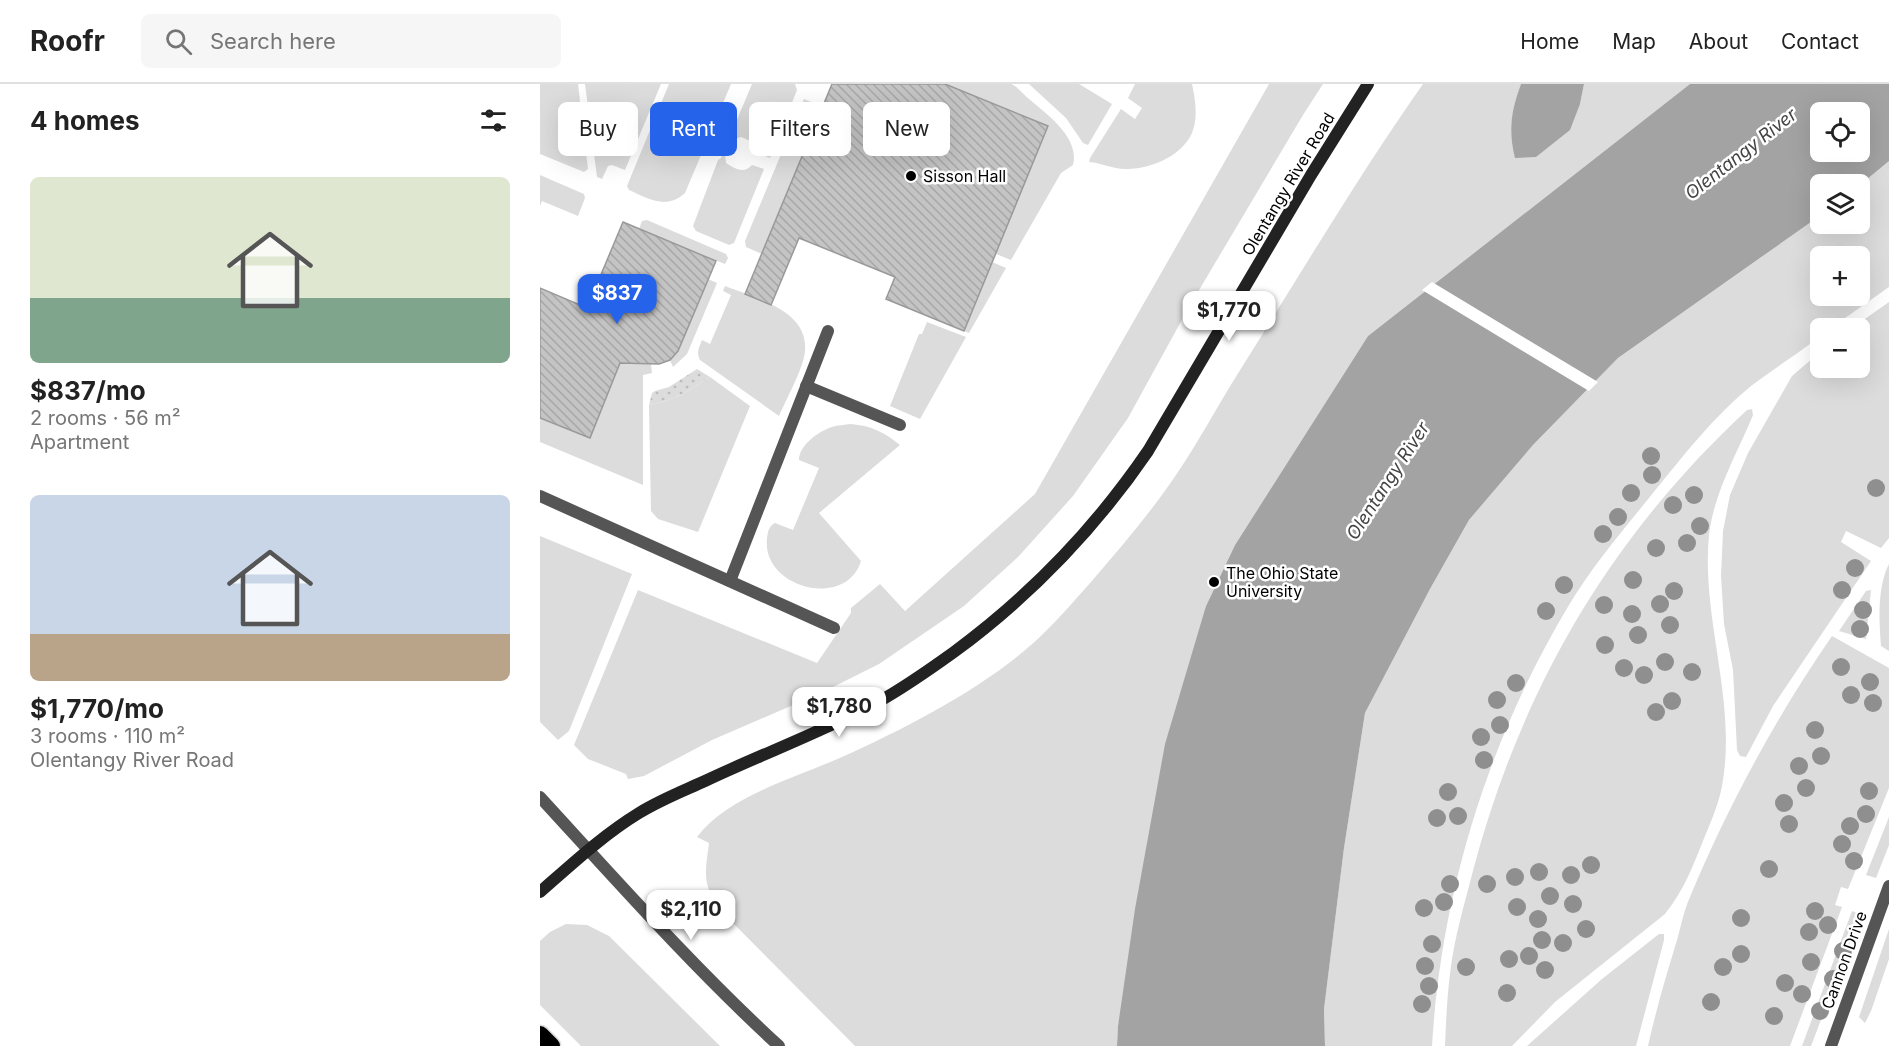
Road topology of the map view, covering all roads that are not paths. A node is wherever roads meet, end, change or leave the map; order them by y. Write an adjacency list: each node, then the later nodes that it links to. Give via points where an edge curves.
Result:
1 (1368, 84): 9 (main road, Olentangy River Road, via 1148,451 1120,491 1051,571 981,632 924,674 826,727 664,799)
2 (828, 331): 3 (street)
3 (806, 386): 4 (street); 6 (street)
4 (900, 425)
5 (540, 496): 6 (street)
6 (730, 581): 7 (street)
7 (834, 628)
8 (540, 797): 9 (street)
9 (588, 850): 11 (main road, Olentangy River Road); 14 (street, via 680,951)
10 (1889, 886): 15 (street, Cannon Drive)
11 (540, 892)
12 (540, 1035): 13 (highway)
13 (551, 1046)
14 (779, 1046)
15 (1831, 1046)

